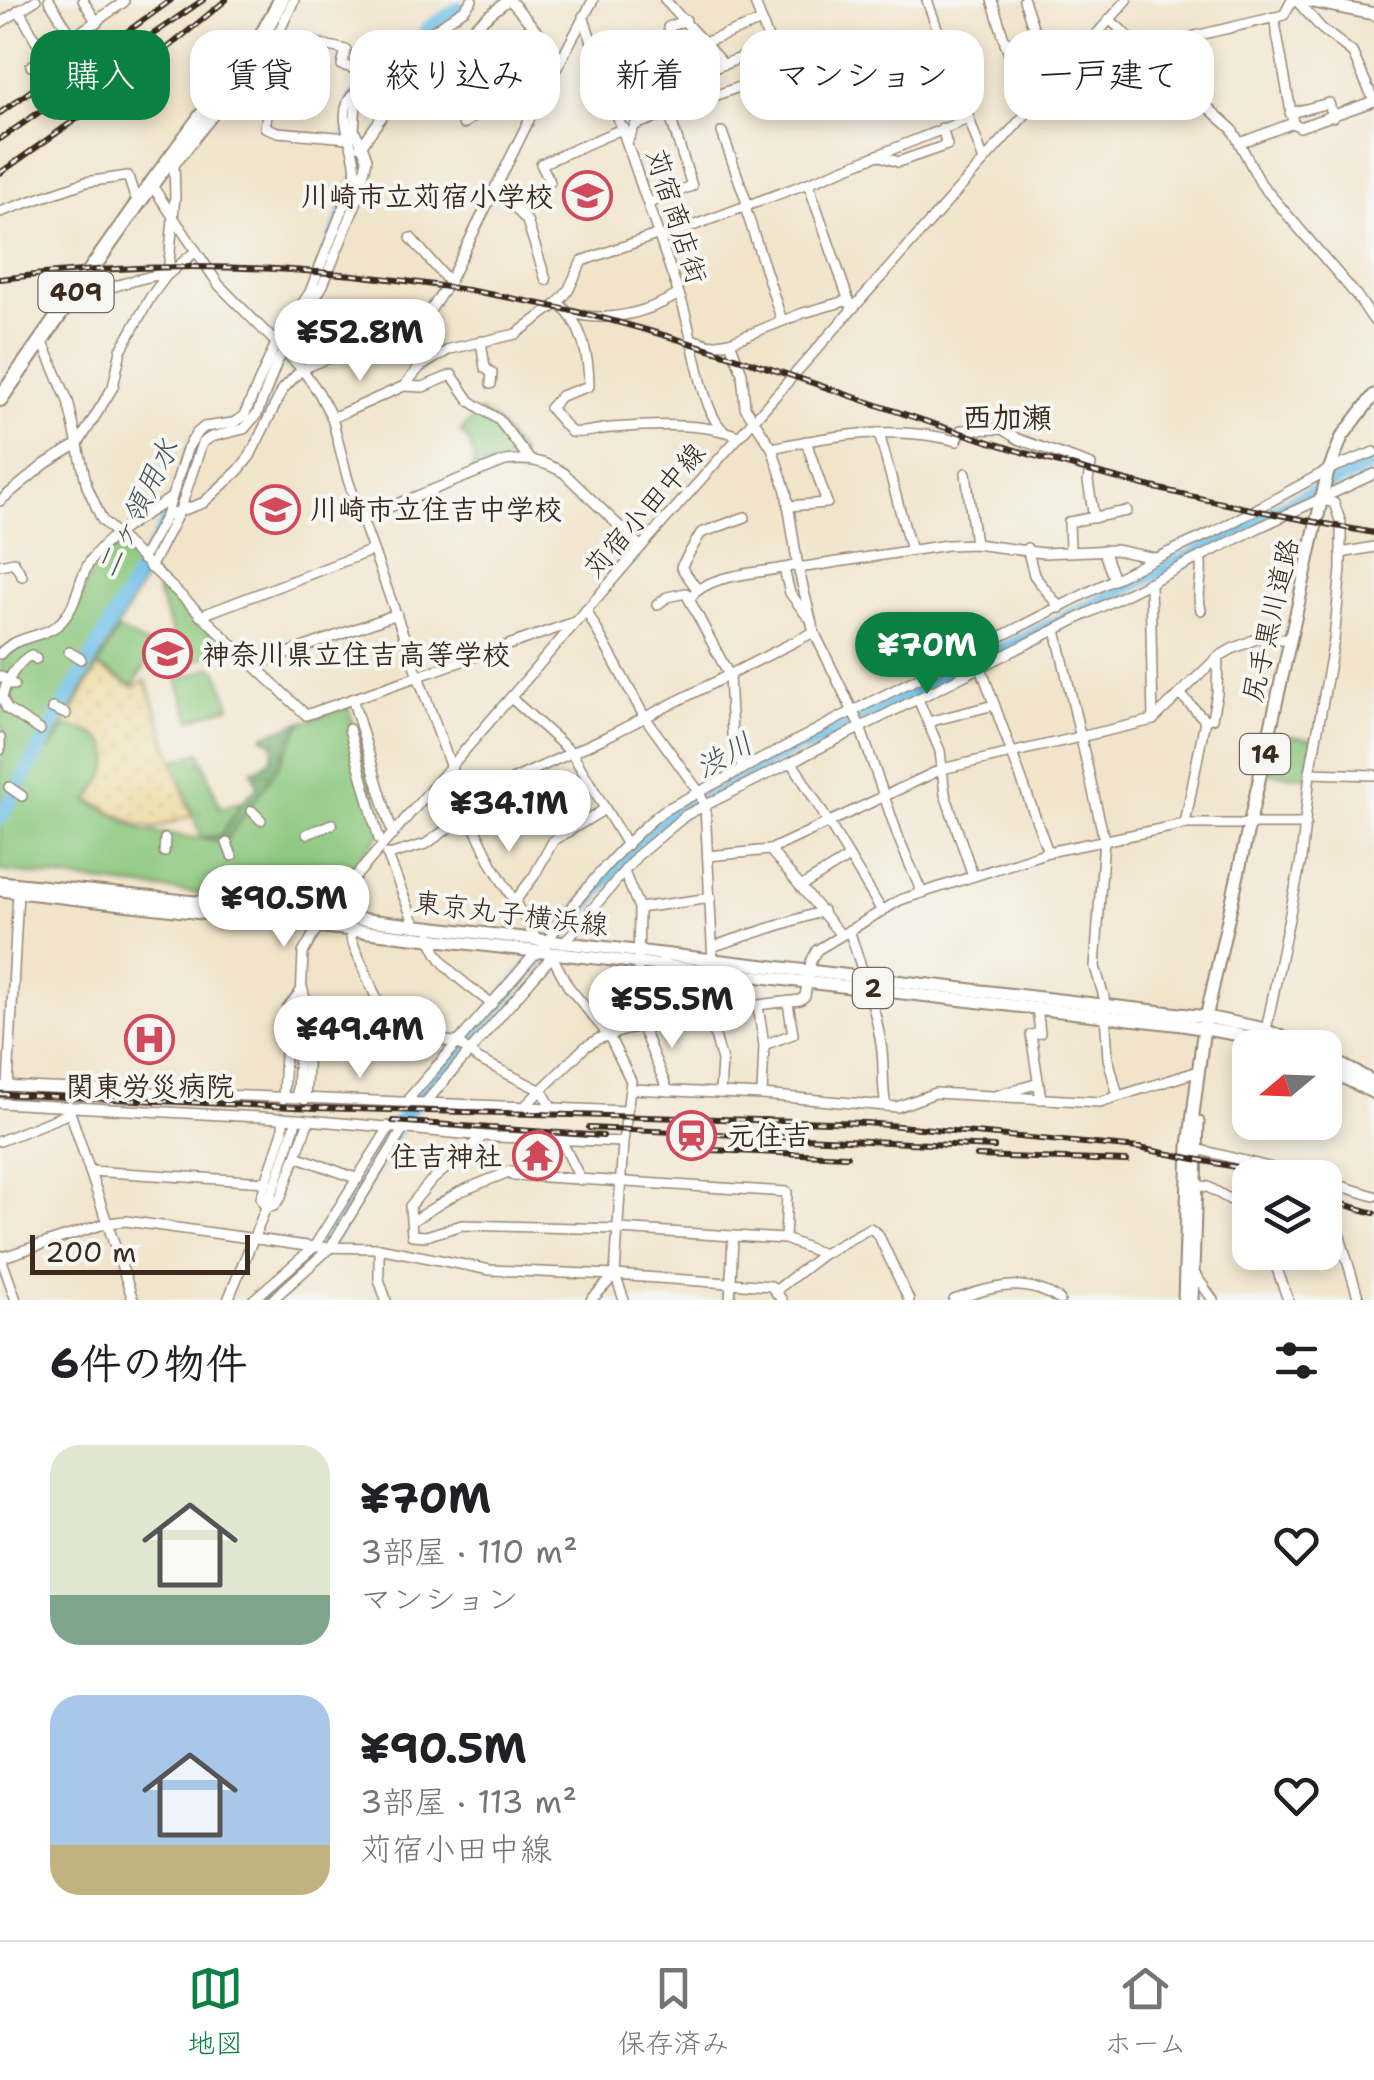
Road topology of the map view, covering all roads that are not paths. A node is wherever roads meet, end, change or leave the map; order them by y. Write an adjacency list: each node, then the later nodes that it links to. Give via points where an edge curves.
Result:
1 (36, 0): 18 (street)
2 (49, 0): 28 (street)
3 (83, 0): 26 (street)
4 (281, 0): 73 (highway, 409)
5 (294, 0): 30 (street)
6 (472, 0): 70 (street, via 427,35 398,76 356,104)
7 (509, 0): 31 (street); 70 (street, via 474,28 447,64 395,98)
8 (593, 0): 20 (street)
9 (665, 0): 23 (street)
10 (754, 0): 24 (street)
11 (927, 0): 35 (street)
12 (992, 0): 41 (street)
13 (1024, 0): 36 (street)
14 (1127, 0): 22 (street, 苅宿小田中線)
15 (1294, 0): 21 (street); 50 (street, via 1352,52)
16 (1304, 0): 19 (main road)
17 (124, 2): 26 (street)
18 (20, 10): 25 (street); 27 (street)
19 (1374, 14)
20 (583, 16): 43 (street); 64 (street, 苅宿商店街)
21 (1274, 18): 39 (street); 53 (street)
22 (1109, 19): 37 (street, 苅宿小田中線); 38 (street)
23 (686, 20): 32 (street); 33 (street)
24 (762, 21): 34 (street); 40 (street)
25 (0, 22)
26 (97, 22): 29 (street)
27 (30, 30)
28 (68, 30)
29 (83, 30)
30 (280, 30)
31 (535, 30)
32 (669, 30)
33 (695, 30)
34 (765, 30)
35 (937, 30)
36 (1033, 30)
37 (1099, 30)
38 (1121, 30)
39 (1214, 32)
40 (720, 37)
41 (1004, 41)
42 (330, 46): 48 (street, via 346,50 342,64)
43 (560, 58)
44 (740, 58): 46 (street)
45 (720, 60): 46 (street)
46 (723, 64): 47 (street)
47 (720, 65)
48 (350, 67)
49 (350, 98): 67 (street)
50 (1374, 101): 52 (street)
51 (1214, 111): 69 (street)
52 (1333, 116): 53 (street, via 1300,127); 53 (street, via 1329,104)
53 (1291, 118): 69 (street)
54 (207, 120): 73 (street)
55 (266, 120): 67 (street, via 264,127 278,132)
56 (469, 120): 63 (street)
57 (529, 120): 76 (street)
58 (649, 120): 68 (street, via 635,125)
59 (671, 120): 78 (street, via 692,186)
60 (963, 120): 65 (street)
61 (969, 120): 72 (street)
62 (1021, 120): 72 (street, 苅宿小田中線)
63 (463, 124)
64 (624, 128): 68 (street, 苅宿商店街); 79 (street, via 541,164 550,182)
65 (942, 128): 71 (street); 71 (street, via 947,145 898,162)
66 (722, 132): 80 (street)
67 (348, 138): 70 (street)
68 (628, 140): 78 (street, 苅宿商店街)
69 (1240, 143): 95 (street, via 1262,184)
70 (357, 147): 100 (street, via 352,188 315,280); 101 (street, via 368,159 359,196 324,286)
71 (878, 155): 74 (street)
72 (984, 161): 92 (street, 苅宿小田中線)
73 (170, 163): 75 (highway, 409); 82 (street)
74 (808, 183): 80 (street); 92 (street)
75 (151, 184): 77 (highway, 409); 82 (street)
76 (496, 186): 79 (street); 88 (street)
77 (140, 200): 81 (street, via 128,176 86,182); 89 (highway, 409)
78 (649, 202): 83 (street, 苅宿商店街)
79 (512, 206): 87 (street, via 527,221)
80 (747, 206): 83 (street); 94 (street)
81 (0, 212)
82 (173, 214): 85 (street); 86 (street)
83 (660, 236): 90 (street, 苅宿商店街); 91 (street, via 582,260)
84 (411, 238): 88 (street)
85 (196, 251): 86 (street); 100 (street)
86 (168, 274): 89 (street); 113 (street, via 125,341 113,387)
87 (546, 280)
88 (449, 282): 102 (street, via 414,322)
89 (75, 292): 96 (highway, 409)
90 (679, 294): 93 (street, via 634,313); 98 (street, 苅宿商店街)
91 (558, 304): 93 (street); 97 (street, via 516,334)
92 (850, 305): 94 (street); 108 (street, 苅宿小田中線)
93 (571, 313): 109 (street, via 588,360 588,386 550,408 571,432)
94 (782, 321): 99 (street)
95 (1374, 321)
96 (42, 340): 106 (highway, 409); 113 (street)
97 (481, 340): 103 (street); 104 (street, via 432,358)
98 (694, 340): 99 (street); 109 (street, 苅宿商店街, via 708,414)
99 (730, 342): 108 (street)
100 (276, 343): 101 (street); 121 (street, via 244,416 196,434)
101 (285, 352): 102 (street); 124 (street, via 254,420 202,443)
102 (302, 369): 107 (street); 124 (street, via 283,389 238,471 203,502)
103 (491, 384)
104 (404, 386): 107 (street); 116 (street, via 423,387 452,375)
105 (1374, 395): 117 (main road, 尻手黒川道路 / 14, via 1342,437)
106 (0, 399)
107 (332, 418): 128 (street)
108 (754, 420): 111 (street, 苅宿小田中線); 114 (street)
109 (722, 429): 111 (street)
110 (878, 433): 112 (street); 129 (street, via 957,440 962,430 1002,430 1091,466); 136 (street)
111 (739, 436): 132 (street, 苅宿小田中線)
112 (806, 441): 114 (street); 123 (street, via 827,503)
113 (78, 444): 122 (street); 130 (street, via 94,505)
114 (772, 448): 123 (street)
115 (1374, 452): 117 (street)
116 (530, 460): 128 (street, via 505,462); 132 (street, via 564,473)
117 (1329, 472): 120 (main road, 尻手黒川道路 / 14); 141 (street)
118 (966, 473): 131 (street)
119 (1374, 474): 120 (street)
120 (1324, 496): 139 (street, via 1338,512); 140 (street); 161 (main road, 尻手黒川道路 / 14)
121 (171, 498): 126 (street); 130 (street)
122 (0, 501)
123 (788, 506): 144 (street)
124 (180, 510): 126 (street); 142 (street)
125 (1127, 511): 129 (street)
126 (166, 516): 142 (street)
127 (745, 517): 149 (street, via 701,533 681,567)
128 (362, 518): 135 (street)
129 (1094, 518): 137 (street, via 1069,522)
130 (118, 536): 142 (street); 163 (street, via 91,559 62,621)
131 (975, 544): 133 (street); 136 (street)
132 (641, 547): 153 (street, 苅宿小田中線)
133 (1026, 548): 137 (street); 152 (street, via 1034,575)
134 (1374, 548): 139 (street)
135 (373, 550): 155 (street); 156 (street)
136 (911, 550): 144 (street)
137 (1070, 550): 138 (street)
138 (1102, 550): 141 (street); 147 (street)
139 (1341, 553): 196 (street, via 1334,640)
140 (1200, 557): 148 (street); 154 (street)
141 (1156, 558): 147 (street)
142 (146, 564): 156 (street)
143 (0, 565): 146 (street, via 14,562)
144 (798, 567): 145 (street); 157 (street)
145 (784, 568): 149 (street); 157 (street, via 790,593)
146 (22, 576)
147 (1114, 580): 152 (street)
148 (1150, 582): 159 (street); 182 (street)
149 (697, 588): 150 (street)
150 (690, 599): 151 (street, via 676,594); 170 (street)
151 (658, 604)
152 (1060, 608): 169 (street)
153 (586, 610): 158 (street, 苅宿小田中線); 180 (street)
154 (1202, 610)
155 (397, 614): 167 (street); 171 (street)
156 (200, 616): 167 (street)
157 (810, 616): 160 (street)
158 (578, 621): 171 (street); 174 (street, 苅宿小田中線)
159 (1056, 630): 168 (street); 188 (street)
160 (814, 632): 170 (street); 181 (street)
161 (1290, 639): 164 (street, via 1256,640); 207 (main road, 尻手黒川道路 / 14)
162 (69, 652): 166 (street)
163 (0, 654)
164 (1218, 658): 173 (street); 183 (street, via 1217,693)
165 (36, 659): 172 (street, via 24,658)
166 (81, 660)
167 (254, 665): 176 (street, via 306,715 334,712)
168 (981, 668): 169 (street); 177 (street)
169 (949, 674): 175 (street); 181 (street)
170 (728, 675): 180 (street); 194 (street)
171 (420, 677): 176 (street); 193 (street)
172 (7, 680): 186 (street, via 5,706)
173 (1180, 694): 182 (street); 183 (street)
174 (511, 698): 190 (street); 193 (street, 苅宿小田中線)
175 (918, 699): 181 (street); 184 (street)
176 (352, 701): 213 (street)
177 (994, 705): 184 (street); 191 (street)
178 (52, 708): 179 (street)
179 (66, 714)
180 (644, 716): 190 (street); 199 (street)
181 (857, 720): 192 (street); 194 (street); 201 (street)
182 (1153, 720): 188 (street)
183 (1206, 720): 210 (street)
184 (928, 722): 195 (street)
185 (349, 729): 218 (street)
186 (40, 730)
187 (0, 738): 189 (street)
188 (1081, 738): 191 (street); 215 (street)
189 (0, 750)
190 (571, 752): 203 (street); 204 (street)
191 (1012, 753): 195 (street); 221 (street)
192 (792, 762): 202 (street); 208 (street)
193 (452, 766): 204 (street); 213 (street, 苅宿小田中線)
194 (742, 769): 199 (street)
195 (942, 769): 201 (street); 227 (street)
196 (1310, 773): 197 (street); 211 (street)
197 (1374, 775)
198 (9, 787): 200 (street)
199 (699, 792): 202 (street); 217 (street, via 662,811)
200 (22, 796)
201 (884, 797): 208 (street); 232 (street)
202 (704, 806): 223 (street); 226 (street, via 663,831)
203 (605, 808): 217 (street); 234 (street, via 554,841)
204 (466, 810): 218 (street, via 426,844); 234 (street)
205 (252, 811): 206 (street)
206 (261, 820)
207 (1249, 822): 210 (street); 211 (street); 258 (main road, 尻手黒川道路 / 14)
208 (828, 823): 219 (street); 224 (street)
209 (332, 824): 212 (street)
210 (1185, 824): 215 (street)
211 (1306, 824): 261 (street)
212 (307, 834)
213 (393, 834): 218 (street, 苅宿小田中線)
214 (164, 839): 220 (street)
215 (1104, 839): 221 (street); 255 (street, via 1095,967)
216 (226, 844): 222 (street)
217 (627, 845): 225 (street)
218 (383, 847): 238 (street, 苅宿小田中線); 240 (street)
219 (770, 850): 223 (street); 229 (street)
220 (164, 852)
221 (1048, 852): 227 (street)
222 (232, 856)
223 (708, 856): 233 (street)
224 (850, 857): 229 (street); 236 (street)
225 (611, 864): 226 (street); 243 (street)
226 (624, 873): 235 (street); 243 (street)
227 (973, 876): 232 (street)
228 (0, 882): 238 (main road, 東京丸子横浜線 / 2)
229 (802, 886): 237 (street)
230 (0, 890): 231 (main road, 2)
231 (18, 892): 238 (main road, 2); 273 (street)
232 (922, 893): 236 (street)
233 (711, 898): 235 (street); 245 (street)
234 (515, 901): 243 (street)
235 (639, 908): 244 (street)
236 (882, 910): 242 (street)
237 (824, 911): 242 (street); 245 (street)
238 (321, 920): 239 (main road, 東京丸子横浜線 / 2); 249 (street, 苅宿小田中線, via 303,953)
239 (351, 924): 240 (main road, 東京丸子横浜線 / 2); 241 (main road, 東京丸子横浜線 / 2); 264 (street)
240 (416, 927): 241 (main road, 東京丸子横浜線 / 2)
241 (430, 933): 243 (main road, 東京丸子横浜線 / 2); 251 (street, via 454,974)
242 (845, 933): 247 (street, via 817,950); 248 (street)
243 (549, 948): 244 (main road, 東京丸子横浜線 / 2); 251 (street, via 532,956); 263 (street, via 568,986); 267 (street)
244 (639, 958): 246 (main road, 東京丸子横浜線 / 2); 260 (street)
245 (713, 959): 246 (main road, 東京丸子横浜線 / 2); 247 (main road, 東京丸子横浜線 / 2)
246 (664, 961): 256 (street)
247 (809, 976): 248 (main road, 東京丸子横浜線 / 2); 250 (street, via 805,996)
248 (864, 983): 253 (main road, 東京丸子横浜線 / 2); 255 (main road, 東京丸子横浜線 / 2); 291 (street, via 880,1040)
249 (301, 987): 257 (street); 281 (street, 苅宿小田中線); 283 (street, via 287,1009)
250 (788, 1003): 252 (street); 266 (street, via 793,1034)
251 (492, 1004): 265 (street)
252 (758, 1006): 254 (street); 266 (street)
253 (1038, 1007): 255 (main road, 東京丸子横浜線 / 2); 272 (street, via 1040,1033 1031,1035)
254 (708, 1011): 256 (street); 277 (street, via 722,1061)
255 (1106, 1011): 258 (main road, 東京丸子横浜線 / 2); 280 (street)
256 (672, 1015): 259 (street)
257 (310, 1017): 264 (street); 281 (street)
258 (1205, 1022): 261 (main road, 東京丸子横浜線 / 2); 262 (main road, 東京丸子横浜線 / 2); 269 (main road, 尻手黒川道路 / 14)
259 (641, 1025): 260 (street); 276 (street)
260 (625, 1030): 263 (street)
261 (1266, 1030)
262 (1232, 1031)
263 (609, 1036): 274 (street); 275 (street, via 586,1046)
264 (393, 1037): 265 (street)
265 (458, 1042): 267 (street); 285 (street)
266 (764, 1045): 279 (street)
267 (468, 1052): 275 (street); 286 (street)
268 (1342, 1065): 271 (main road)
269 (1199, 1070): 280 (street); 288 (main road, 尻手黒川道路 / 14)
270 (1342, 1077): 278 (main road)
271 (1374, 1082)
272 (1039, 1083): 282 (street); 284 (street)
273 (4, 1086): 283 (street)
274 (631, 1089): 276 (street); 293 (street)
275 (542, 1091): 289 (street); 290 (street)
276 (668, 1091): 277 (street)
277 (720, 1093): 279 (street)
278 (1374, 1093)
279 (762, 1096): 291 (street)
280 (1118, 1096): 284 (street, via 1100,1102)
281 (301, 1097): 283 (street); 285 (street)
282 (991, 1097): 284 (street); 291 (street, via 935,1094)
283 (283, 1098)
284 (1041, 1099)
285 (409, 1102): 286 (street)
286 (426, 1102): 289 (street)
287 (0, 1103): 292 (street)
288 (1196, 1104): 303 (main road, 尻手黒川道路 / 14); 347 (main road, 尻手黒川道路 / 14)
289 (526, 1105): 290 (street)
290 (551, 1106): 293 (street)
291 (886, 1106)
292 (69, 1110): 294 (street); 301 (street); 306 (street)
293 (626, 1111): 302 (street)
294 (283, 1118): 295 (street); 309 (street)
295 (309, 1120): 297 (street); 304 (street)
296 (295, 1125): 315 (street)
297 (387, 1126): 298 (street); 307 (street)
298 (404, 1128): 299 (street); 324 (street)
299 (484, 1136): 300 (street); 316 (street, via 430,1182 410,1206)
300 (560, 1138): 302 (street); 308 (street)
301 (0, 1141)
302 (623, 1142): 310 (street)
303 (1197, 1149): 305 (street); 311 (main road, 尻手黒川道路 / 14)
304 (296, 1156): 307 (street); 315 (street, via 282,1198)
305 (1241, 1160)
306 (90, 1171): 309 (street); 317 (street)
307 (358, 1179): 323 (street)
308 (581, 1180): 310 (street); 316 (street, via 512,1173 459,1192)
309 (267, 1182): 315 (street, via 261,1198)
310 (620, 1183): 318 (street); 322 (street, via 787,1192)
311 (1196, 1185): 314 (street); 329 (main road, 尻手黒川道路 / 14)
312 (1342, 1187): 313 (street)
313 (1374, 1196)
314 (1232, 1201)
315 (266, 1208): 320 (street)
316 (412, 1221): 318 (street, via 412,1234 426,1236 462,1225)
317 (107, 1223): 320 (street); 327 (street); 335 (street)
318 (618, 1229): 319 (street); 330 (street)
319 (733, 1236): 322 (street); 331 (street)
320 (251, 1238): 323 (street); 336 (street)
321 (1342, 1238): 351 (street)
322 (785, 1239): 326 (street)
323 (314, 1247): 324 (street); 337 (street)
324 (330, 1248): 325 (street); 338 (street)
325 (379, 1248): 330 (street, via 490,1270); 339 (street)
326 (823, 1254): 332 (street); 344 (street, via 870,1228)
327 (0, 1257): 334 (street)
328 (1277, 1270): 350 (street)
329 (1194, 1272): 348 (main road, 尻手黒川道路 / 14); 349 (street)
330 (615, 1275): 331 (street); 340 (street); 341 (street)
331 (731, 1282): 332 (street); 342 (street)
332 (774, 1290): 343 (street)
333 (982, 1295): 345 (street); 346 (street, via 1009,1284)
334 (16, 1300)
335 (133, 1300)
336 (228, 1300)
337 (252, 1300)
338 (272, 1300)
339 (386, 1300)
340 (592, 1300)
341 (624, 1300)
342 (730, 1300)
343 (782, 1300)
344 (909, 1300)
345 (954, 1300)
346 (1060, 1300)
347 (1184, 1300)
348 (1192, 1300)
349 (1213, 1300)
350 (1288, 1300)
351 (1359, 1300)

